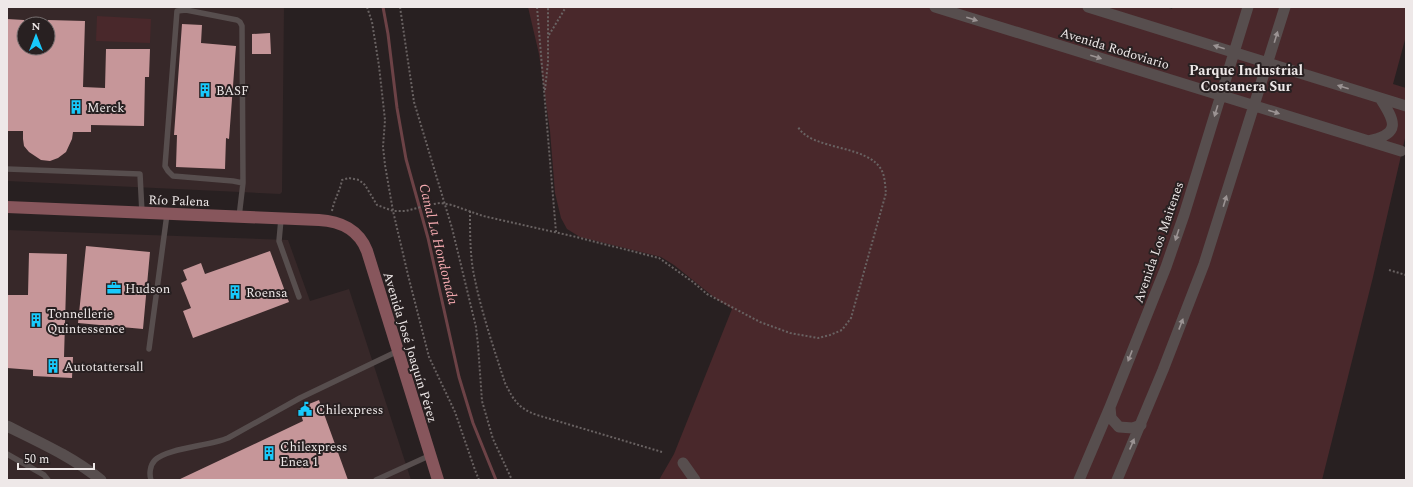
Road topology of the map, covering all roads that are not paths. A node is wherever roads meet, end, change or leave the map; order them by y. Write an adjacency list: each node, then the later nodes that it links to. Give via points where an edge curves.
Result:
1 (935, 7): 7 (street, Avenida Rodoviario, one-way to 7)
2 (1088, 7): 5 (street, one-way to 2)
3 (1248, 7): 5 (street, Avenida Los Maitenes)
4 (1285, 7): 6 (street, one-way to 4)
5 (1234, 52): 6 (street); 7 (street, Avenida Los Maitenes)
6 (1268, 63): 8 (street, one-way to 6); 9 (street)
7 (1221, 96): 9 (street, Avenida Rodoviario); 24 (street, Avenida Los Maitenes, one-way to 24, via 1175,242)
8 (1380, 98): 10 (street); 11 (street, via 1392,119 1392,126 1385,135)
9 (1255, 106): 11 (street, Avenida Rodoviario, one-way to 11); 25 (street, one-way to 9, via 1204,264)
10 (1406, 106)
11 (1368, 141): 12 (street, Avenida Rodoviario)
12 (1401, 151)
13 (7, 169): 16 (lane, via 140,174)
14 (243, 183): 14 (lane, via 173,176 165,166 177,11 186,10 237,20 242,26); 18 (lane)
15 (7, 207): 16 (main road, Río Palena)
16 (142, 213): 17 (main road, Río Palena)
17 (167, 214): 18 (main road, Río Palena); 22 (lane)
18 (240, 217): 19 (main road, Río Palena)
19 (281, 218): 20 (main road, Río Palena, via 330,221); 21 (lane, via 279,241)
20 (348, 228): 23 (main road, Avenida José Joaquín Pérez, via 360,237 365,246)
21 (299, 297)
22 (149, 349)
23 (398, 351): 28 (main road, Avenida José Joaquín Pérez); 32 (lane, via 300,398 223,440 162,455 153,461)
24 (1110, 407): 25 (street, via 1111,418 1119,427 1133,428); 36 (street, Avenida Los Maitenes)
25 (1141, 425): 37 (street, one-way to 25)
26 (7, 426): 31 (street, via 71,459)
27 (7, 454): 30 (lane, via 44,475)
28 (431, 455): 33 (lane); 34 (main road, Avenida José Joaquín Pérez)
29 (683, 462): 35 (street)
30 (48, 480)
31 (101, 480)
32 (151, 480)
33 (376, 480)
34 (438, 480)
35 (694, 480)
36 (1079, 480)
37 (1117, 480)

